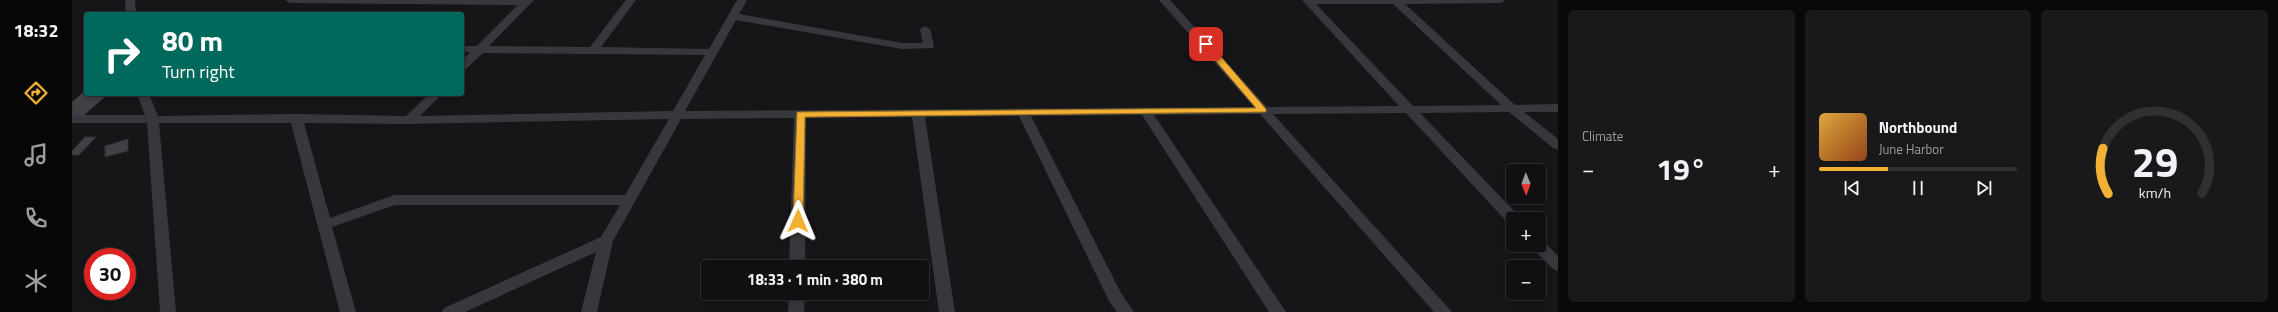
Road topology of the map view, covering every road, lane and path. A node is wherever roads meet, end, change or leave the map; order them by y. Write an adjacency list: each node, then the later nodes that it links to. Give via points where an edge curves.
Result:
1 (130, 0): 11 (street)
2 (290, 0): 8 (street)
3 (631, 0): 16 (street)
4 (742, 0): 5 (street); 12 (street)
5 (750, 0)
6 (1164, 0): 24 (street, via 1216,55)
7 (1501, 0): 10 (street)
8 (528, 1): 15 (street)
9 (1308, 1): 10 (street); 22 (street)
10 (1397, 2): 23 (street)
11 (131, 12)
12 (733, 16): 13 (street, via 902,46 929,46); 17 (street)
13 (925, 29)
14 (464, 50): 15 (street)
15 (480, 50): 16 (street); 18 (street)
16 (593, 51): 17 (street)
17 (713, 52): 29 (street)
18 (464, 65)
19 (144, 96): 32 (street)
20 (434, 96): 33 (street)
21 (1558, 108): 23 (street)
22 (1410, 109): 23 (street); 24 (street); 36 (street)
23 (1513, 109): 34 (street)
24 (1263, 111): 26 (street); 51 (street)
25 (1023, 112): 26 (street); 27 (street); 49 (street, via 1115,297)
26 (1146, 112): 50 (street)
27 (918, 113): 28 (street); 48 (street)
28 (800, 114): 29 (street); 40 (street)
29 (676, 115): 33 (street); 35 (street)
30 (296, 118): 32 (street); 33 (street); 37 (street)
31 (72, 119): 32 (street)
32 (153, 119): 43 (street)
33 (409, 120)
34 (1558, 146)
35 (629, 200): 37 (street, via 394,200); 38 (street)
36 (1506, 212)
37 (324, 224): 44 (street)
38 (606, 241): 45 (street); 46 (street)
39 (1545, 252): 41 (street)
40 (797, 260)
41 (1558, 265)
42 (796, 300): 47 (street)
43 (168, 312)
44 (348, 312)
45 (450, 312)
46 (589, 312)
47 (796, 312)
48 (947, 312)
49 (1126, 312)
50 (1278, 312)
51 (1444, 312)

